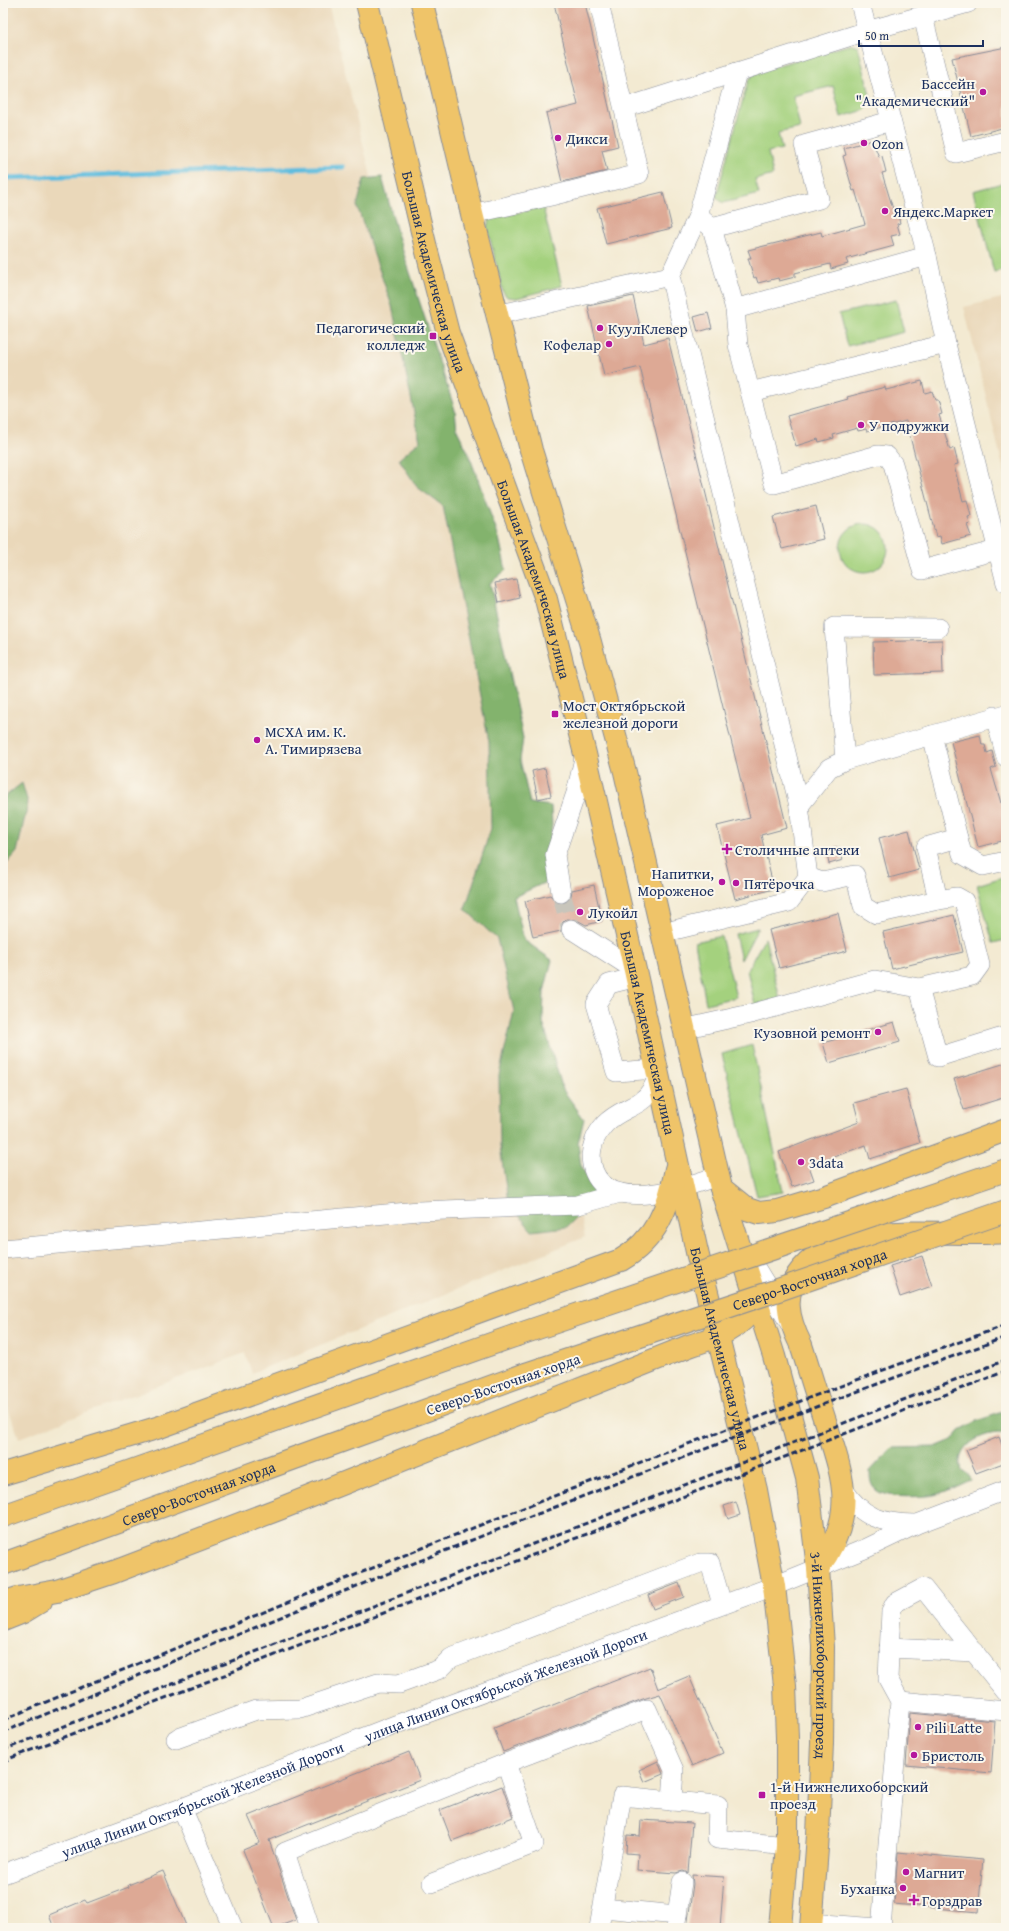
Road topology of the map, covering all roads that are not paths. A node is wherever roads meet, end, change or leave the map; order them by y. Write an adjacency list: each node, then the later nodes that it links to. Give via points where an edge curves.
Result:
1 (367, 3): 25 (main road, Большая Академическая улица, via 448,333 546,599)
2 (422, 3): 12 (main road)
3 (599, 3): 9 (street)
4 (860, 3): 7 (street)
5 (968, 3): 6 (street)
6 (923, 16): 7 (street); 11 (street, via 956,153)
7 (867, 32): 8 (street); 10 (street)
8 (737, 72): 9 (street); 13 (street)
9 (624, 108): 12 (street, via 639,174)
10 (891, 121): 13 (street, via 804,145 819,199); 14 (street)
11 (1006, 141)
12 (472, 214): 17 (main road)
13 (705, 222): 15 (street); 16 (street)
14 (927, 256): 16 (street); 18 (street)
15 (670, 276): 17 (street); 28 (street)
16 (735, 310): 19 (street, via 738,345)
17 (496, 315): 35 (main road, via 531,450 590,642 625,772)
18 (946, 344): 19 (street); 20 (street)
19 (750, 392): 20 (street, via 774,484 878,455 887,456 893,464 922,570)
20 (997, 550): 21 (street)
21 (1006, 583)
22 (938, 628): 27 (street, via 834,627)
23 (1001, 715): 24 (street); 26 (street)
24 (932, 735): 27 (street); 29 (street)
25 (585, 754): 32 (street, via 576,793 555,855); 36 (main road, Большая Академическая улица)
26 (1006, 757)
27 (845, 760): 28 (street, via 829,768)
28 (799, 806): 31 (street)
29 (958, 838): 30 (street, via 962,854 984,866); 33 (street, via 926,847)
30 (1006, 861)
31 (808, 877): 33 (street, via 822,882 855,875 863,906 876,914); 35 (street, via 789,902)
32 (561, 892)
33 (938, 900): 37 (street, via 957,897 964,901 980,965 972,976)
34 (571, 929): 36 (street)
35 (662, 932): 38 (main road)
36 (636, 974): 40 (main road, Большая Академическая улица); 40 (street, via 609,984 596,1004 616,1072)
37 (919, 988): 38 (street, via 874,980 750,1014); 39 (street, via 938,1057)
38 (683, 1029): 43 (main road)
39 (1006, 1036)
40 (657, 1073): 44 (main road, Большая Академическая улица, via 677,1163); 45 (street, via 651,1091 641,1101 605,1123 593,1142 590,1157 594,1174 604,1187)
41 (1006, 1130): 43 (main road, via 824,1197 776,1211 759,1212 747,1209)
42 (1006, 1170): 58 (main road, bridge, via 514,1336)
43 (719, 1182): 44 (street); 48 (main road)
44 (678, 1189): 45 (street, via 644,1195); 52 (main road, Большая Академическая улица); 53 (main road, via 649,1238 621,1260)
45 (620, 1193): 49 (street, via 578,1205 419,1211)
46 (1006, 1212): 60 (main road, Северо-Восточная хорда, bridge, via 526,1374)
47 (1006, 1232): 51 (main road, via 881,1235 853,1239 826,1249 811,1260 791,1285 788,1296)
48 (738, 1240): 50 (main road); 51 (street)
49 (3, 1249)
50 (758, 1303): 52 (main road, via 750,1316); 61 (main road, 3-й Нижнелихоборский проезд, via 807,1478)
51 (792, 1328): 56 (main road, via 803,1352 840,1468)
52 (719, 1336): 62 (main road, Большая Академическая улица, via 756,1490); 63 (main road, via 271,1512)
53 (160, 1428): 54 (main road); 55 (main road)
54 (3, 1466)
55 (3, 1474)
56 (844, 1490): 59 (street, via 852,1502 869,1516 892,1523); 61 (main road, via 842,1519 835,1541)
57 (1006, 1490): 59 (street, улица Линии Октябрьской Железной Дороги)
58 (3, 1516)
59 (918, 1524): 61 (street, улица Линии Октябрьской Железной Дороги)
60 (3, 1564)
61 (818, 1568): 62 (street, улица Линии Октябрьской Железной Дороги); 82 (main road, 3-й Нижнелихоборский проезд, via 823,1647 822,1743)
62 (774, 1586): 65 (street, улица Линии Октябрьской Железной Дороги); 76 (main road, via 785,1686)
63 (57, 1591): 64 (main road); 66 (main road, via 23,1612)
64 (3, 1603)
65 (722, 1604): 72 (street, via 710,1563 700,1563 451,1658 440,1669 399,1684 378,1683 300,1709 256,1710); 75 (street, улица Линии Октябрьской Железной Дороги, via 395,1725)
66 (3, 1620)
67 (889, 1648): 68 (street); 68 (street, via 891,1612 895,1603 923,1588); 70 (street, via 888,1679)
68 (975, 1652): 69 (street)
69 (1006, 1692)
70 (900, 1701): 71 (street); 88 (street)
71 (1006, 1711)
72 (176, 1739)
73 (506, 1763): 74 (street, via 647,1709 674,1770); 79 (street, via 534,1844); 84 (street, via 285,1852)
74 (672, 1801): 76 (street, via 718,1805 717,1839); 80 (street, via 622,1796)
75 (182, 1808): 77 (street, улица Линии Октябрьской Железной Дороги); 83 (street)
76 (787, 1846): 86 (main road)
77 (3, 1874)
78 (682, 1882): 81 (street)
79 (432, 1883)
80 (603, 1908): 81 (street); 85 (street)
81 (676, 1921)
82 (811, 1925): 87 (street)
83 (233, 1928)
84 (310, 1928)
85 (599, 1928)
86 (780, 1928)
87 (877, 1928)
88 (881, 1928)

